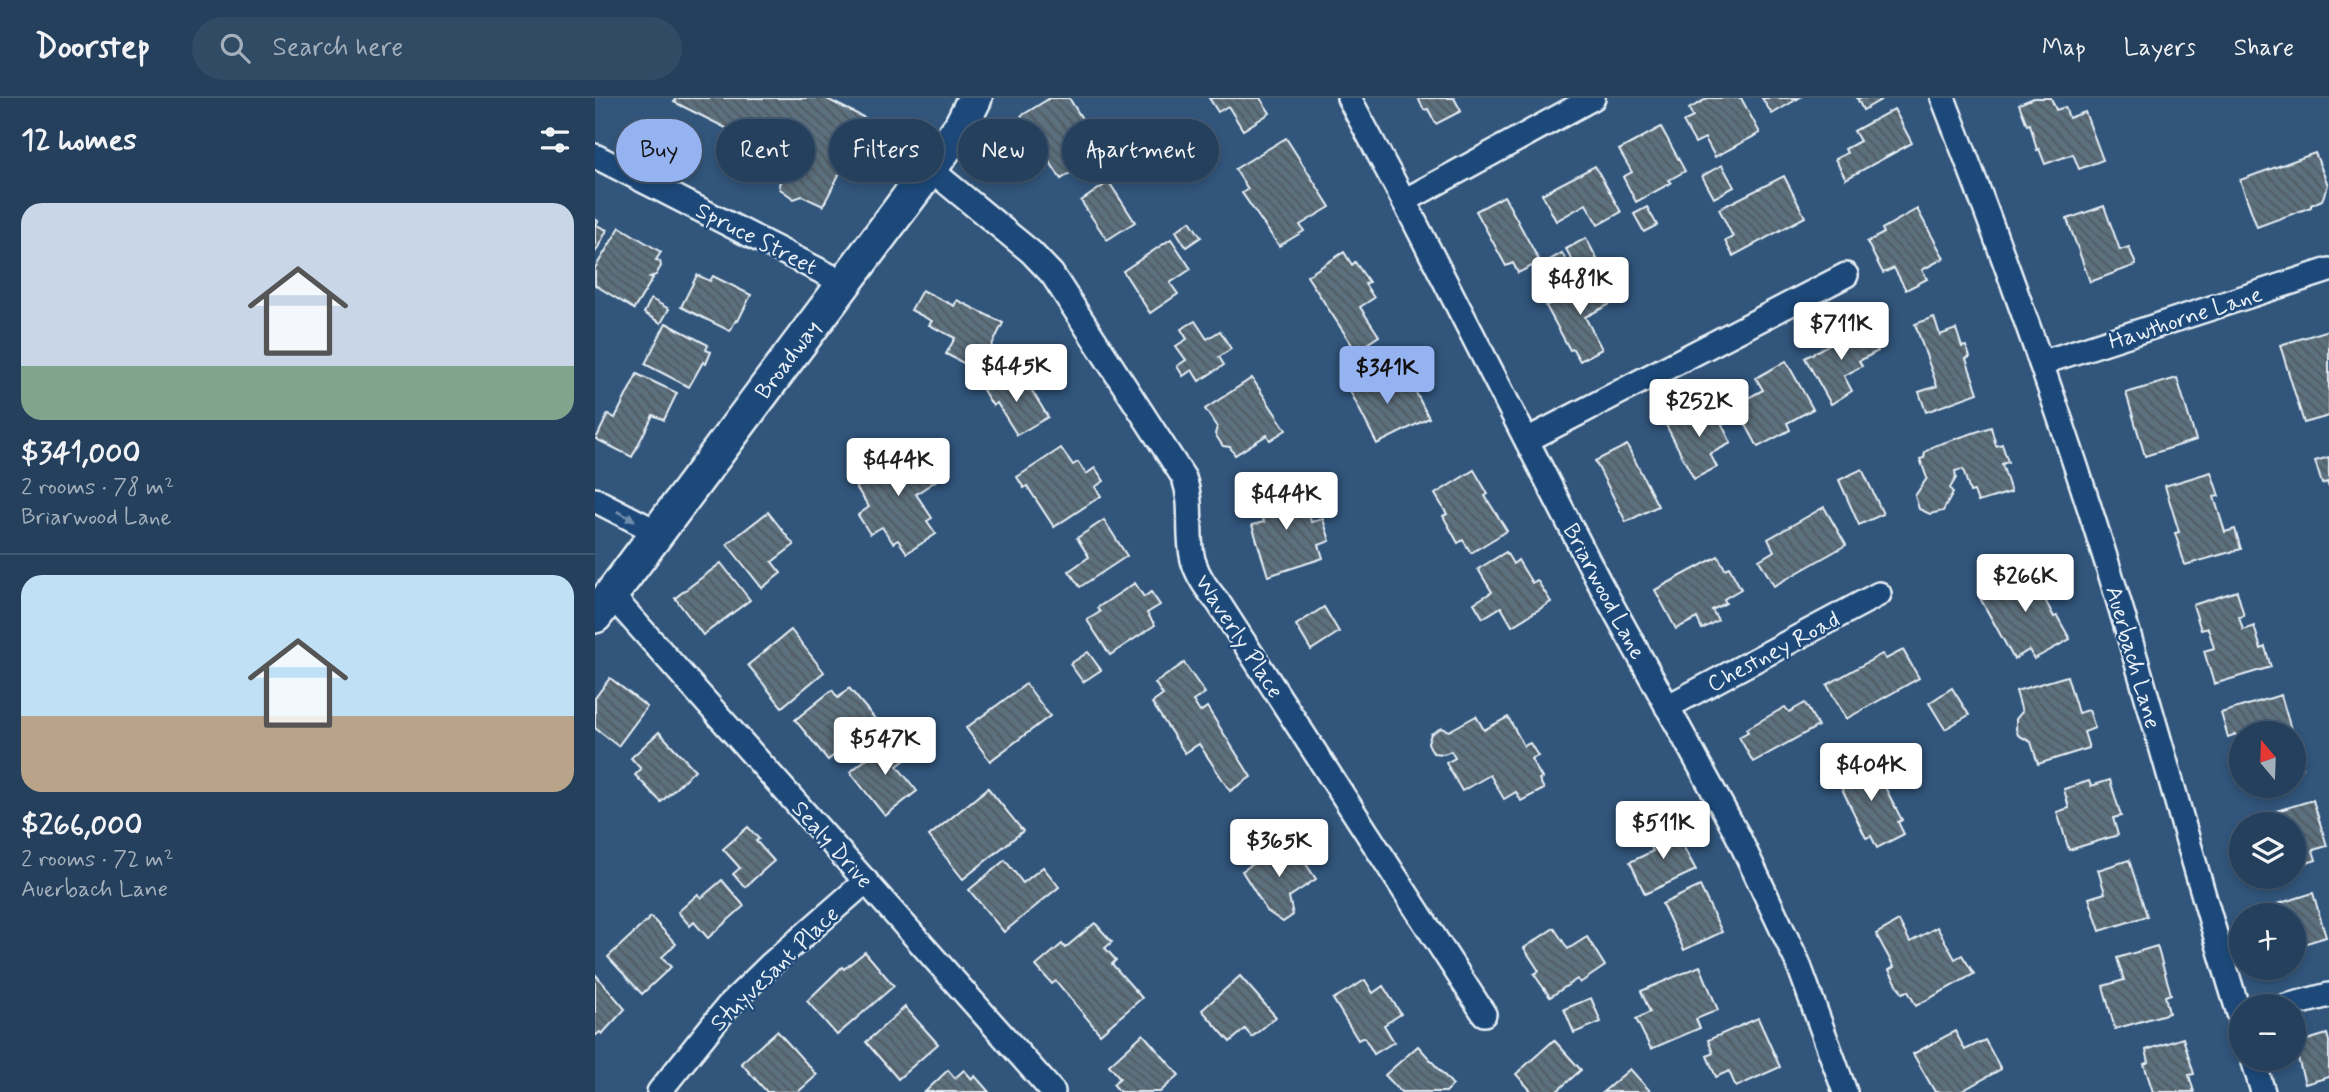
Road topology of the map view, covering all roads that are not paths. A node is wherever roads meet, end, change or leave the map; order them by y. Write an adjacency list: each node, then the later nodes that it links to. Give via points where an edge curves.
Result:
1 (975, 98): 5 (main road, Broadway)
2 (1349, 98): 9 (street, Briarwood Lane)
3 (1593, 98): 9 (street)
4 (1943, 98): 13 (street, Auerbach Lane)
5 (944, 150)
6 (595, 156): 12 (street, Spruce Street)
7 (944, 181): 24 (street, Waverly Place, via 1052,274 1184,478 1190,495 1193,558 1203,584)
8 (921, 182): 12 (main road, Broadway)
9 (1405, 201): 14 (street, Briarwood Lane)
10 (2329, 270): 13 (street, Hawthorne Lane)
11 (1846, 275): 14 (street)
12 (844, 283): 16 (main road, Broadway)
13 (2041, 363): 21 (street, Auerbach Lane, via 2101,543)
14 (1527, 440): 19 (street, Briarwood Lane)
15 (595, 500): 16 (street, one-way to 16)
16 (657, 531): 18 (main road, Broadway)
17 (1879, 594): 19 (street, Chestney Road)
18 (603, 606): 20 (street, Sealy Drive)
19 (1667, 707): 28 (street, Briarwood Lane, via 1737,834 1798,963)
20 (866, 881): 26 (street, Stuyvesant Place, via 728,1006); 27 (street, Sealy Drive)
21 (2233, 994)
22 (2329, 995): 23 (street)
23 (2306, 1001)
24 (1484, 1014)
25 (2257, 1071): 29 (street)
26 (659, 1092)
27 (1053, 1092)
28 (1845, 1092)
29 (2263, 1092)

